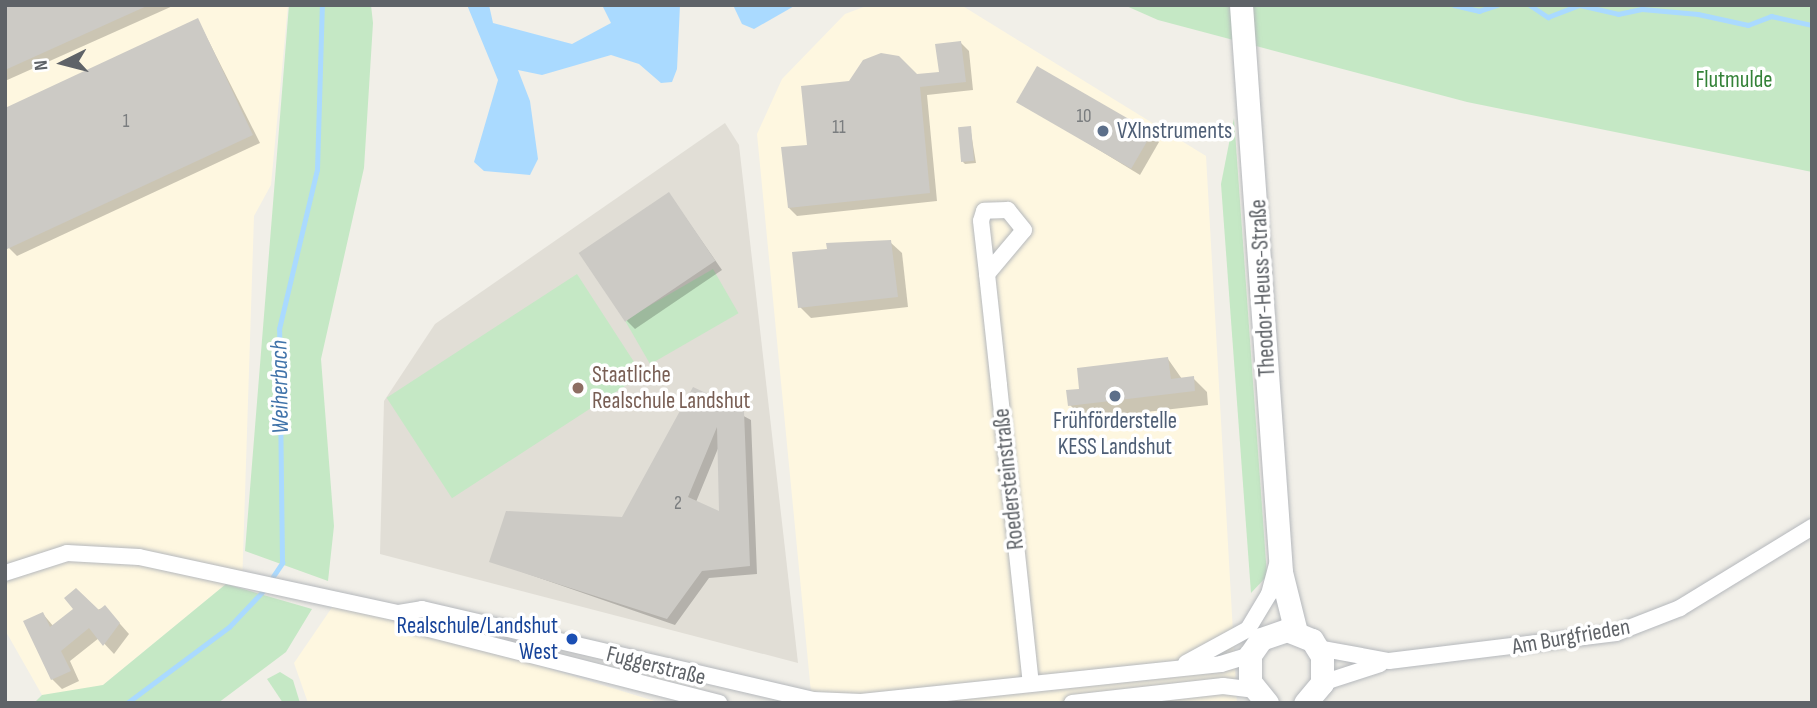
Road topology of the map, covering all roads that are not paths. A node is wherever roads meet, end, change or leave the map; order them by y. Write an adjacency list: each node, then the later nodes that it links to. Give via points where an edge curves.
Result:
1 (1241, 5): 4 (main road, Theodor-Heuss-Straße)
2 (987, 274): 14 (street, Roedersteinstraße)
3 (1812, 527): 11 (street, Am Burgfrieden, via 1680,608 1616,633)
4 (1280, 564): 7 (main road, Theodor-Heuss-Straße); 8 (main road, Theodor-Heuss-Straße); 12 (street, via 1248,629)
5 (5, 573): 6 (street, Fuggerstraße, via 67,553 139,557)
6 (399, 612): 16 (street, Fuggerstraße, via 422,609 751,690); 17 (street, Fuggerstraße, via 417,626)
7 (1296, 632): 8 (main road); 9 (main road)
8 (1269, 634): 10 (main road)
9 (1318, 648): 11 (street, Am Burgfrieden); 13 (main road)
10 (1250, 655): 12 (street, Fuggerstraße); 15 (main road)
11 (1389, 661): 13 (street, Am Burgfrieden)
12 (1174, 668): 14 (street, Fuggerstraße)
13 (1322, 683): 19 (main road)
14 (1031, 684): 16 (street, Fuggerstraße)
15 (1261, 697): 18 (street, via 1223,686)
16 (835, 702)
17 (719, 703)
18 (1072, 703)
19 (1305, 703)

